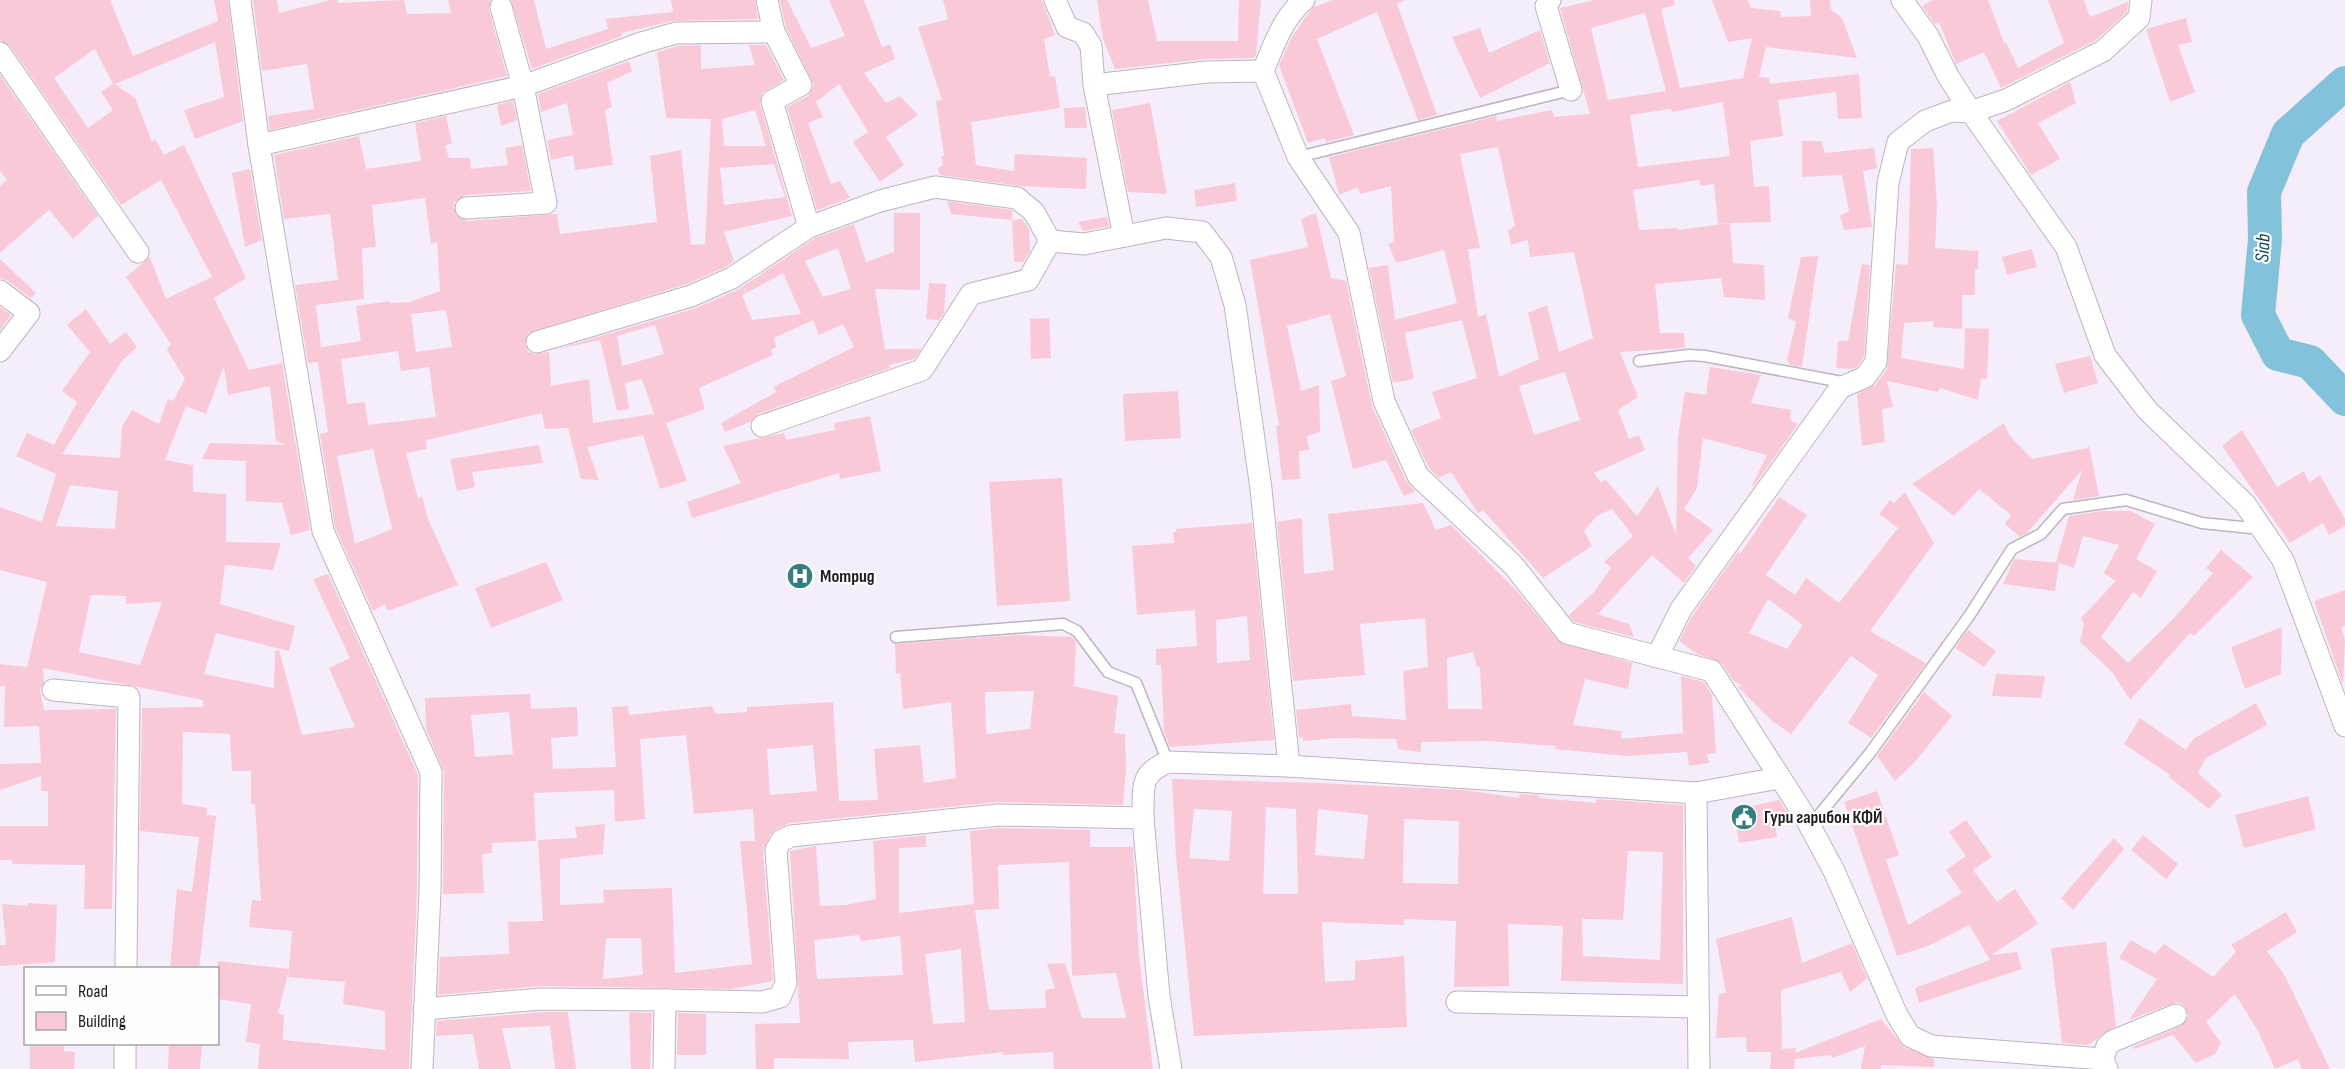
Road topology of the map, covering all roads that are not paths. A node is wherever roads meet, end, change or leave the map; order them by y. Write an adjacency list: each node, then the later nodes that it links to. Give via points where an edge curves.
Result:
1 (240, 0): 16 (street)
2 (767, 0): 9 (street)
3 (1055, 0): 12 (street, via 1067,27 1083,33 1091,46)
4 (1304, 0): 11 (street, via 1295,7 1278,35)
5 (1550, 0): 14 (street, via 1546,6)
6 (1902, 0): 15 (street, via 1928,36)
7 (2141, 0): 15 (street, via 2139,18 2103,51 2006,100)
8 (501, 7): 13 (street)
9 (774, 32): 13 (street, via 676,33); 19 (street, via 801,85 772,101)
10 (0, 53): 22 (street)
11 (1263, 71): 12 (street, via 1207,72); 17 (street)
12 (1094, 85): 20 (street)
13 (523, 86): 16 (street); 18 (street, via 546,203)
14 (1571, 90): 17 (lane)
15 (1971, 112): 27 (street, via 1952,111 1925,121 1898,142 1888,183 1876,362 1865,377); 29 (street, via 2066,247 2105,355 2146,410 2245,504)
16 (260, 145): 44 (street, via 323,531 430,772 430,892)
17 (1298, 157): 31 (street, via 1349,233 1384,401 1418,476 1513,565 1567,633)
18 (466, 208)
19 (809, 226): 21 (street, via 935,187 1017,198 1034,212); 24 (street, via 732,278 691,296)
20 (1124, 236): 21 (street, via 1084,244); 35 (street, via 1166,228 1202,232 1221,257 1235,304 1261,489)
21 (1050, 241): 28 (street, via 1028,280 971,294 922,370)
22 (138, 252)
23 (0, 291): 25 (street, via 29,313)
24 (537, 342)
25 (0, 351)
26 (1639, 361): 27 (lane, via 1689,355)
27 (1850, 383): 31 (street, via 1840,388 1681,609)
28 (762, 426)
29 (2262, 530): 33 (street, via 2283,560); 39 (lane, via 2202,523 2126,500 2063,509 2041,534 2012,549 1870,753)
30 (896, 637): 34 (lane, via 1063,624 1077,630 1108,672 1136,682)
31 (1657, 657): 36 (street, via 1712,671)
32 (53, 690): 40 (street, via 129,697)
33 (2345, 726)
34 (1168, 762): 35 (street); 38 (street, via 1153,768 1144,779)
35 (1288, 766): 37 (street)
36 (1779, 778): 37 (street); 39 (street)
37 (1696, 793): 43 (street)
38 (1143, 818): 41 (street, via 998,815 791,836 781,841 776,850 786,983 780,997 763,1002); 51 (street, via 1159,996)
39 (1809, 826): 47 (street, via 1834,871 1897,1015 1910,1036 1931,1046)
40 (126, 967)
41 (665, 1000): 44 (street, via 541,999); 50 (street)
42 (1457, 1002): 43 (street)
43 (1698, 1007): 52 (street)
44 (424, 1009): 49 (street)
45 (2176, 1016): 47 (street, via 2114,1041 2107,1046)
46 (125, 1045): 48 (street)
47 (2105, 1064)
48 (125, 1069)
49 (422, 1069)
50 (664, 1069)
51 (1171, 1069)
52 (1699, 1069)

